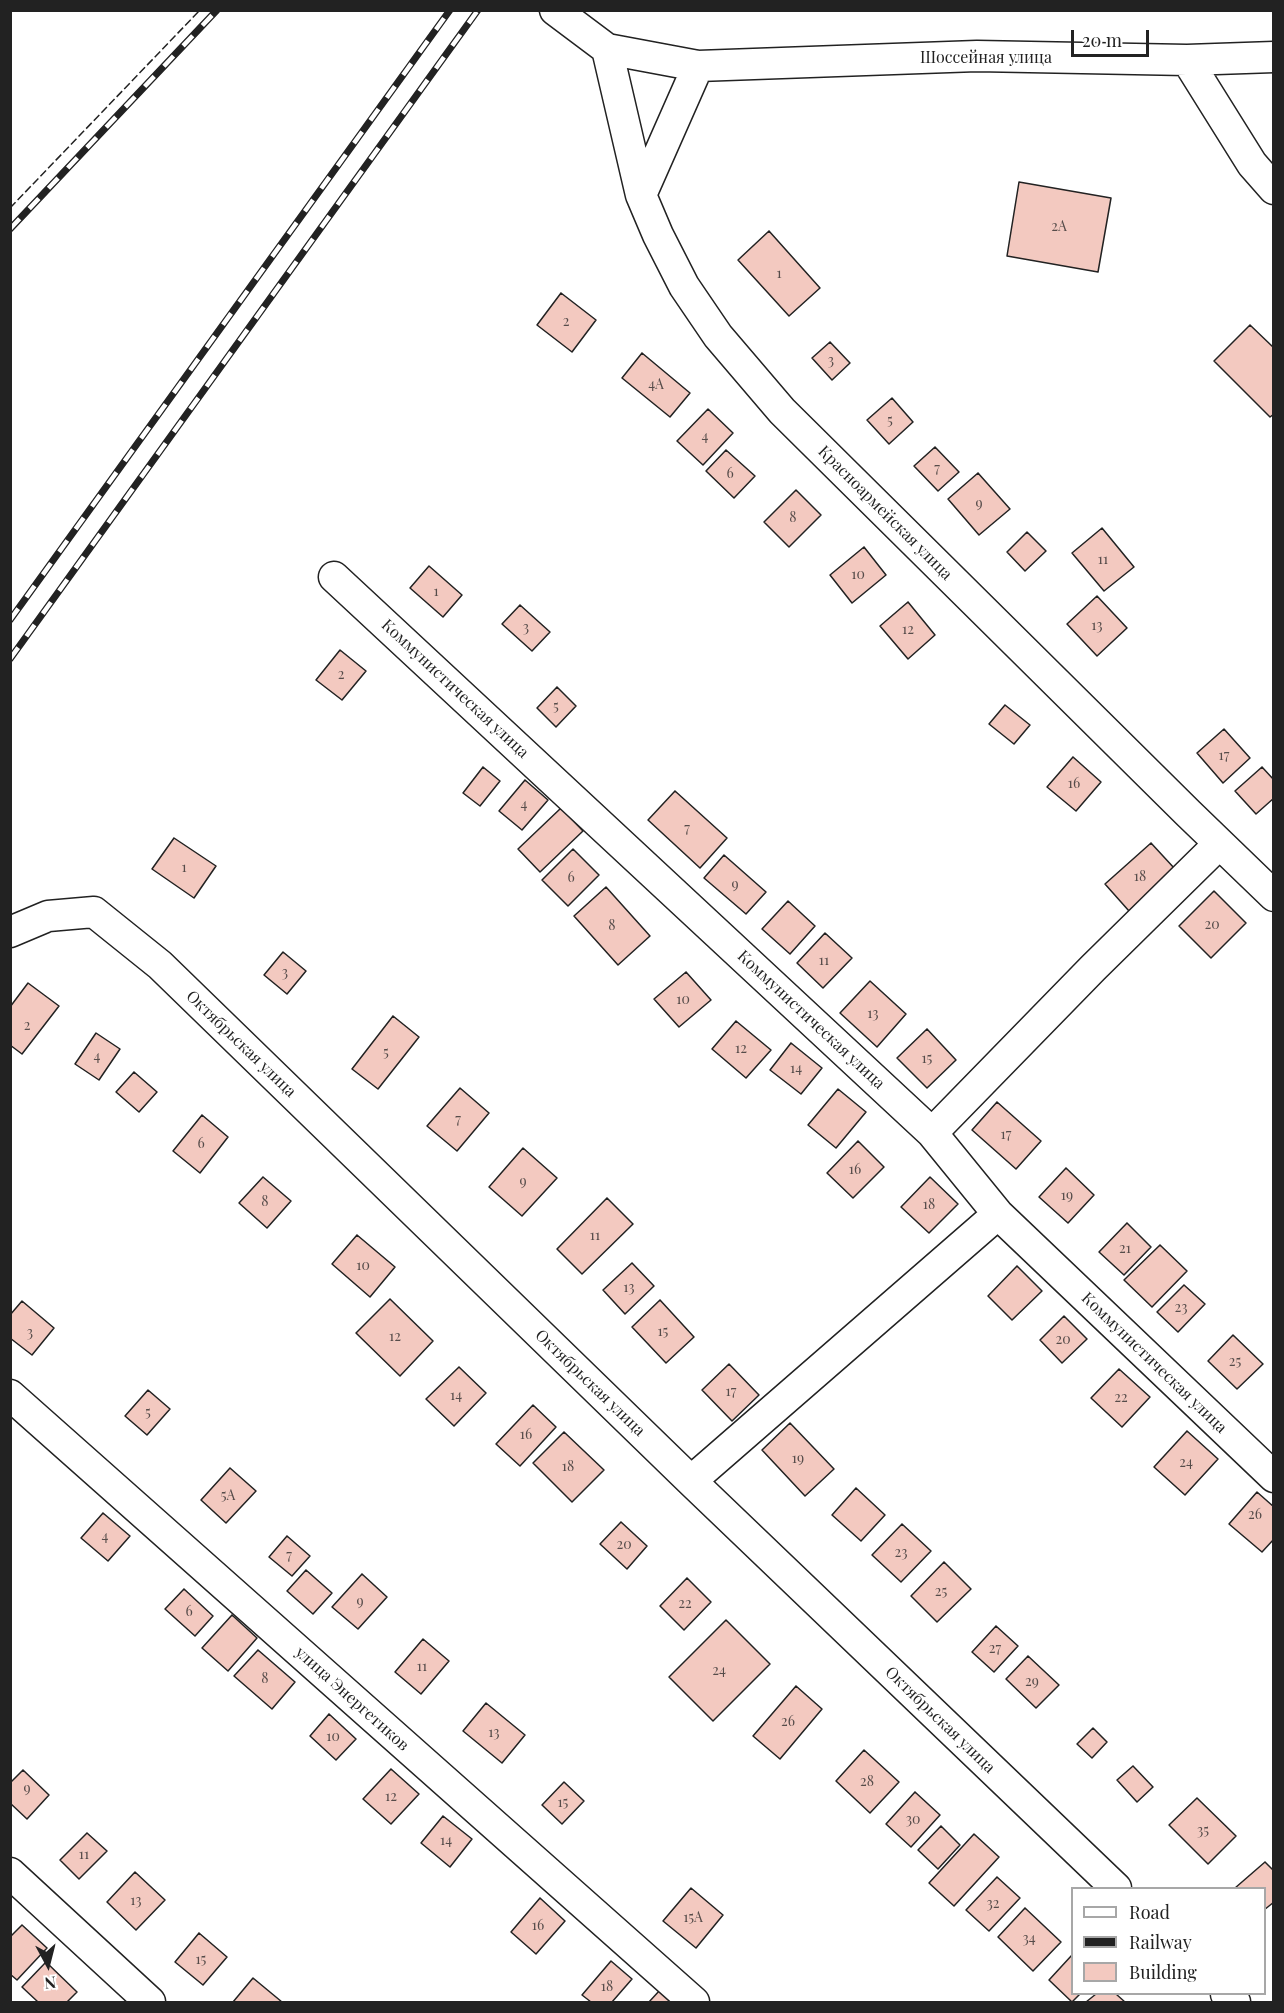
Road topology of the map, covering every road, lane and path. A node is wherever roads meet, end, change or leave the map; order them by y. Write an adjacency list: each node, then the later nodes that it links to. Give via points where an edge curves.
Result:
1 (555, 10): 2 (street)
2 (607, 49): 5 (street, Шоссейная улица); 7 (street, Красноармейская улица)
3 (1274, 57): 4 (street, Шоссейная улица)
4 (1187, 60): 5 (street, Шоссейная улица, via 977,56); 6 (street, via 1252,164)
5 (698, 66): 7 (street)
6 (1274, 189)
7 (641, 195): 9 (street, Красноармейская улица, via 684,286 718,336 782,411)
8 (334, 577): 12 (street, Коммунистическая улица)
9 (1219, 844): 10 (street, Красноармейская улица); 12 (street)
10 (1274, 896)
11 (10, 932): 16 (street, Октябрьская улица, via 48,916 94,912 160,965)
12 (932, 1133): 13 (street, Коммунистическая улица)
13 (998, 1214): 15 (street, Коммунистическая улица); 16 (street)
14 (10, 1395): 20 (street, улица Энергетиков)
15 (1274, 1477)
16 (691, 1481): 18 (street, Октябрьская улица)
17 (10, 1873): 19 (street)
18 (1115, 1887)
19 (150, 2002)
20 (694, 2002)

